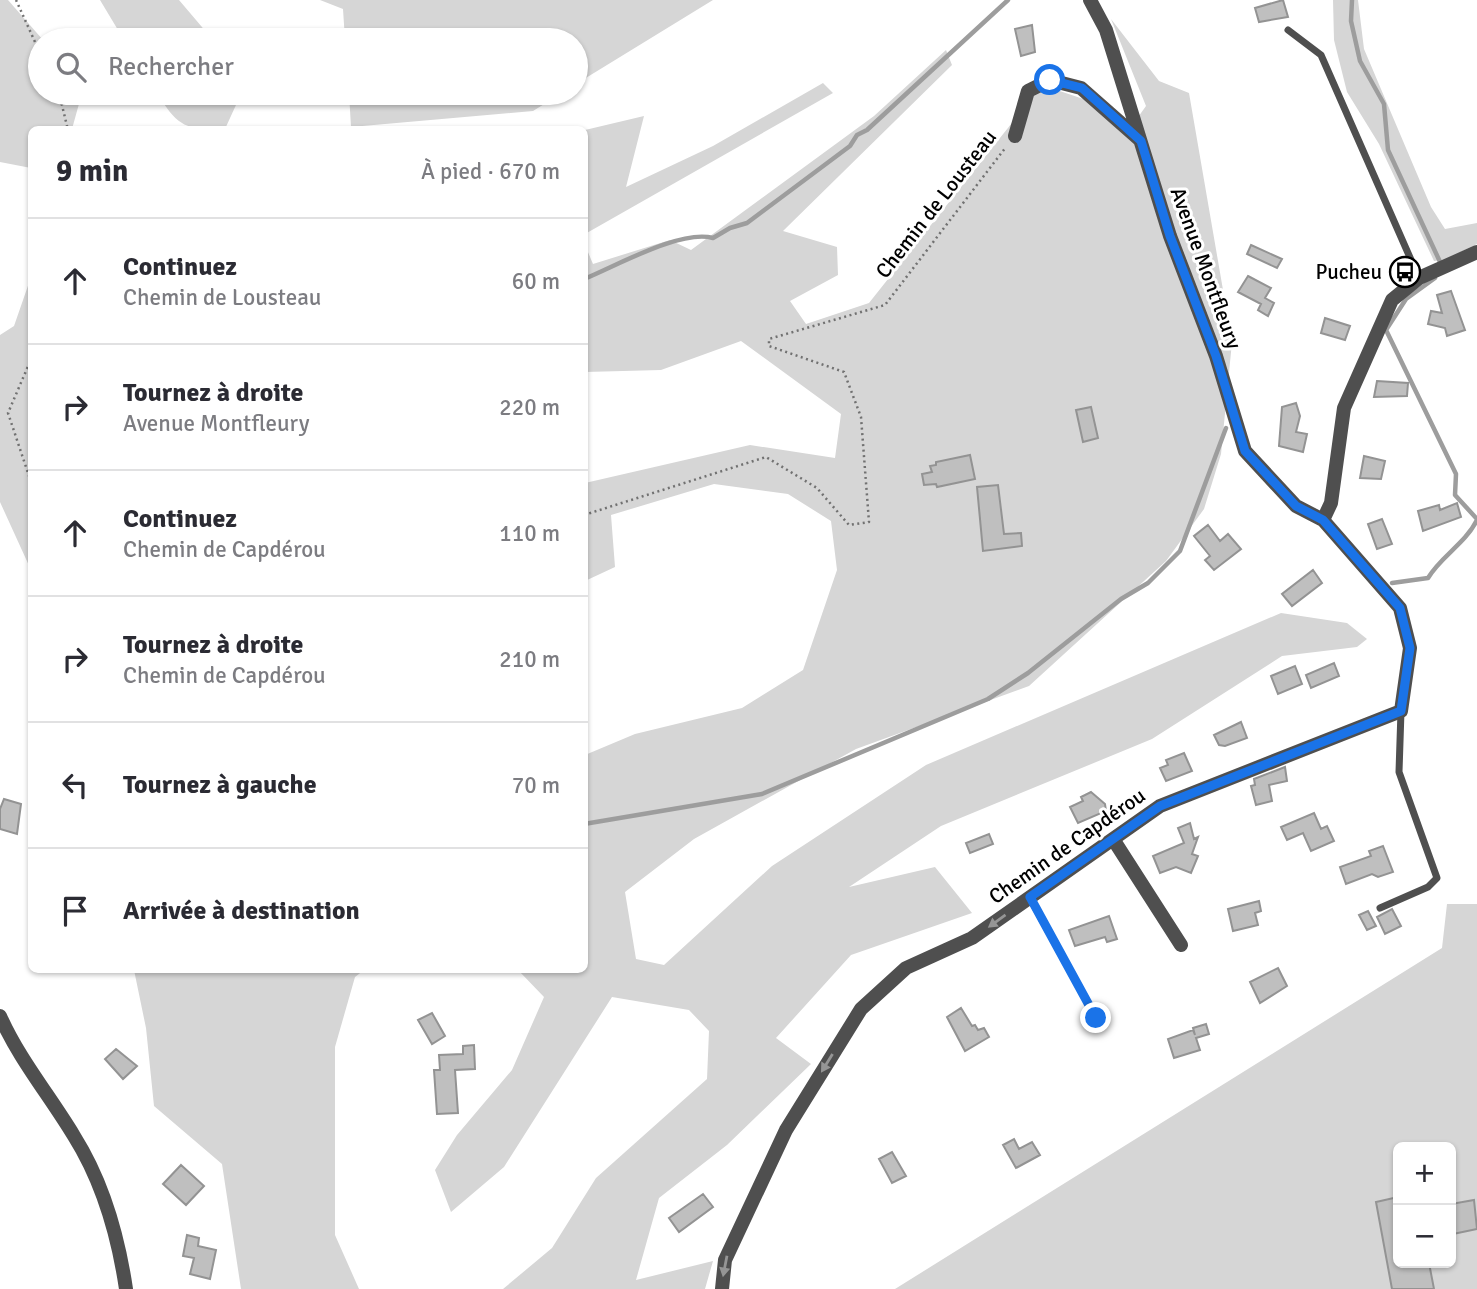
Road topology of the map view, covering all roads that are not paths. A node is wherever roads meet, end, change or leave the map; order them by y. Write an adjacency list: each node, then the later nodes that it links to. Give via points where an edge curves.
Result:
1 (1090, 0): 4 (street, Avenue Montfleury, via 1106,30)
2 (1288, 30): 6 (lane, via 1321,55)
3 (1015, 136): 4 (street, Chemin de Lousteau, via 1028,91 1050,80 1082,88)
4 (1141, 141): 7 (street, Avenue Montfleury, via 1245,451 1296,506)
5 (1477, 251): 6 (street)
6 (1419, 278): 7 (street, via 1392,300 1344,408 1331,503)
7 (1323, 520): 8 (street, via 1400,608 1410,648)
8 (1401, 711): 9 (street, Chemin de Capdérou, via 1160,806); 11 (lane, via 1399,772 1437,878 1428,887)
9 (1113, 839): 10 (street, Chemin de Capdérou); 12 (street)
10 (1030, 897): 14 (lane); 16 (street, Chemin de Capdérou, one-way to 16, via 972,939 906,968 861,1009 786,1130 725,1260)
11 (1380, 908)
12 (1181, 945)
13 (0, 1016): 15 (street, via 76,1138 99,1186 119,1243)
14 (1096, 1018)
15 (126, 1289)
16 (722, 1289)

